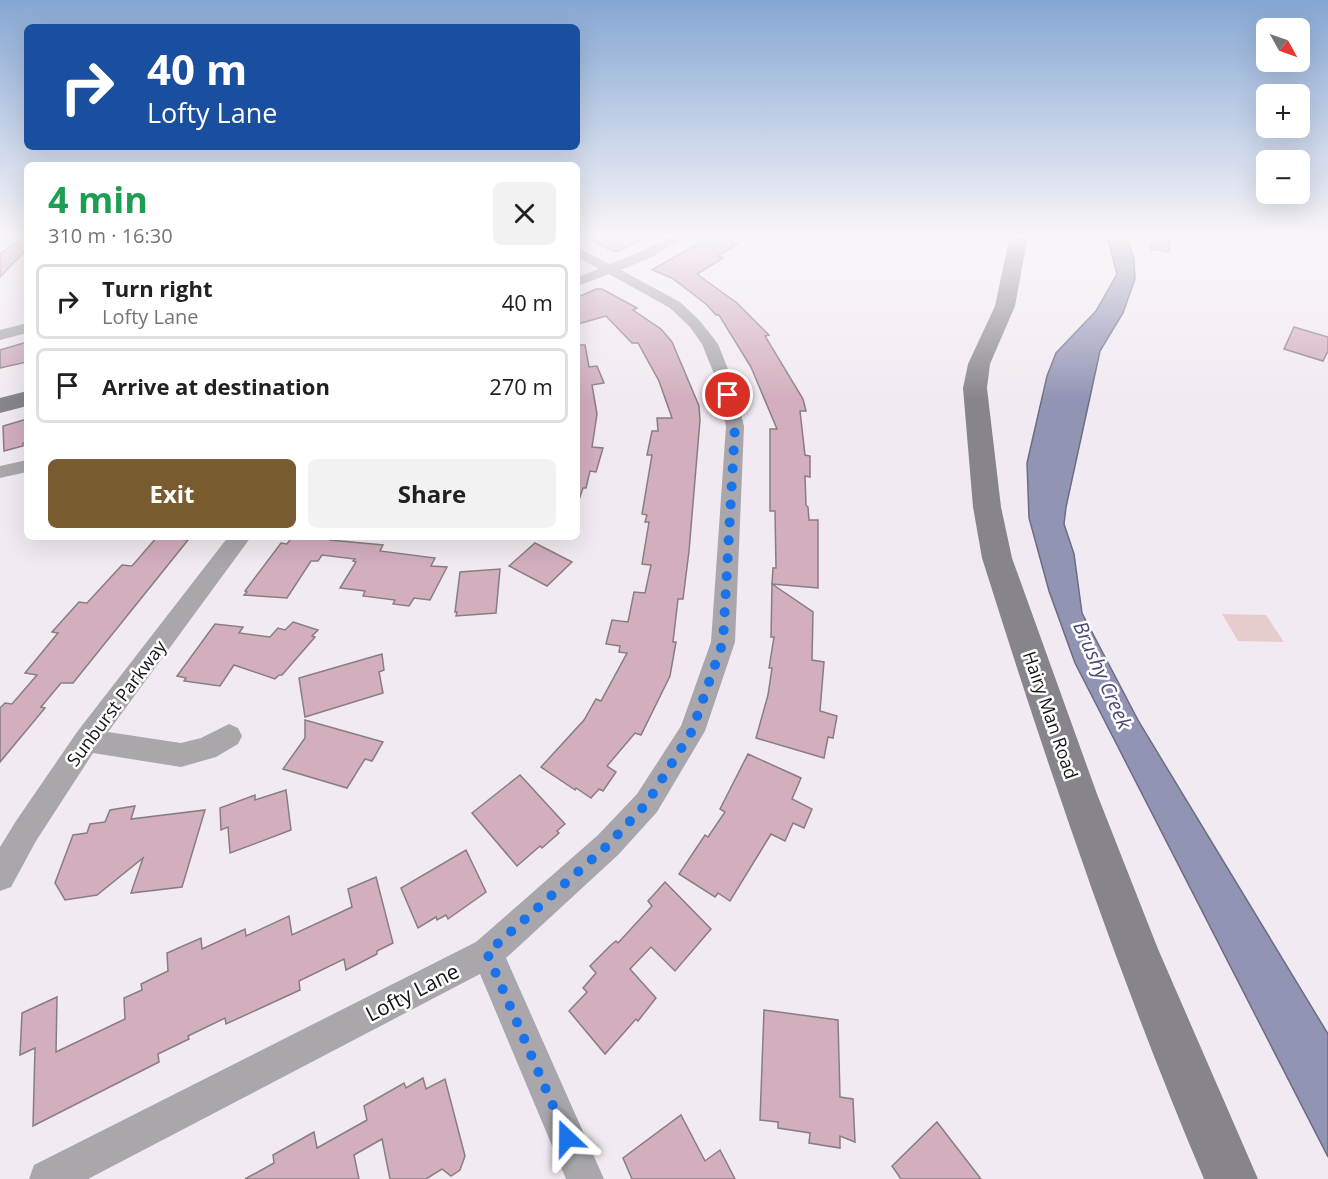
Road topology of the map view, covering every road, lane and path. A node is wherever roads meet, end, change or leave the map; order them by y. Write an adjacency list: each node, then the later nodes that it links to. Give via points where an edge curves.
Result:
1 (648, 290): 15 (street, Lofty Lane, via 675,305 710,344 724,379 735,426 723,642 692,731 647,803 608,845)
2 (1009, 290): 18 (street, Hairy Man Road, via 979,364 975,388 987,507 997,558 1122,920)
3 (24, 329): 4 (street)
4 (0, 335)
5 (24, 385): 6 (street)
6 (0, 391)
7 (24, 399): 8 (street)
8 (0, 406)
9 (24, 467): 10 (street)
10 (0, 472)
11 (238, 540): 13 (street, Sunburst Parkway)
12 (229, 736): 13 (street, via 207,749 181,755)
13 (86, 740): 14 (street, Sunburst Parkway, via 24,831)
14 (0, 876)
15 (487, 953): 16 (street, Lofty Lane); 17 (street)
16 (48, 1179)
17 (585, 1179)
18 (1231, 1179)

